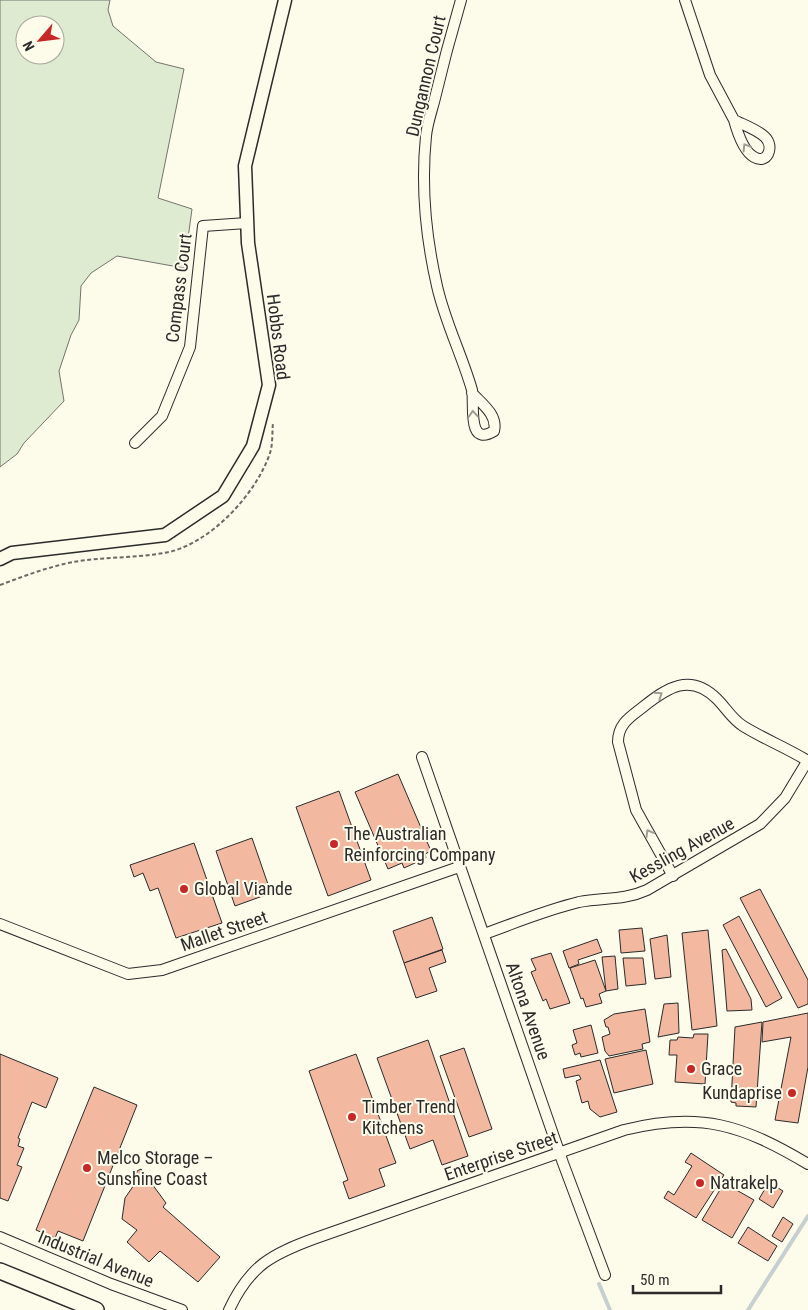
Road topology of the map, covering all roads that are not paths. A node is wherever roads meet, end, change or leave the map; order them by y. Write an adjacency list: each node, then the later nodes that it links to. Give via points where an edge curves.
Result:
1 (285, 0): 5 (street, Hobbs Road, via 245,166)
2 (461, 0): 6 (street, Dungannon Court, via 426,135 425,206 437,287)
3 (685, 0): 4 (street, via 710,74)
4 (734, 120)
5 (247, 223): 7 (street, Compass Court, via 203,226 190,347 162,416); 8 (street, Hobbs Road, via 269,385 253,446 223,496 165,535 12,553)
6 (472, 393)
7 (135, 443)
8 (0, 559)
9 (422, 757): 11 (street, Altona Avenue)
10 (808, 760): 12 (street, Kessling Avenue, via 785,798 760,824); 12 (street, one-way to 10, via 634,802 618,742 618,734 625,721 672,687 692,684 717,699 744,727)
11 (458, 866): 13 (street, Mallet Street, via 162,970 128,974); 14 (street, Altona Avenue)
12 (672, 876): 14 (street, Kessling Avenue, via 632,896 580,902)
13 (0, 924)
14 (484, 934): 15 (street, Altona Avenue)
15 (560, 1152): 16 (street, Enterprise Street, via 624,1130 663,1121 685,1120 708,1122 754,1134); 19 (street, Altona Avenue); 22 (street, Enterprise Street, via 279,1252 247,1279)
16 (808, 1164)
17 (0, 1237): 21 (street, Industrial Avenue)
18 (0, 1271): 20 (main road)
19 (605, 1274)
20 (96, 1310)
21 (182, 1310)
22 (229, 1310)

